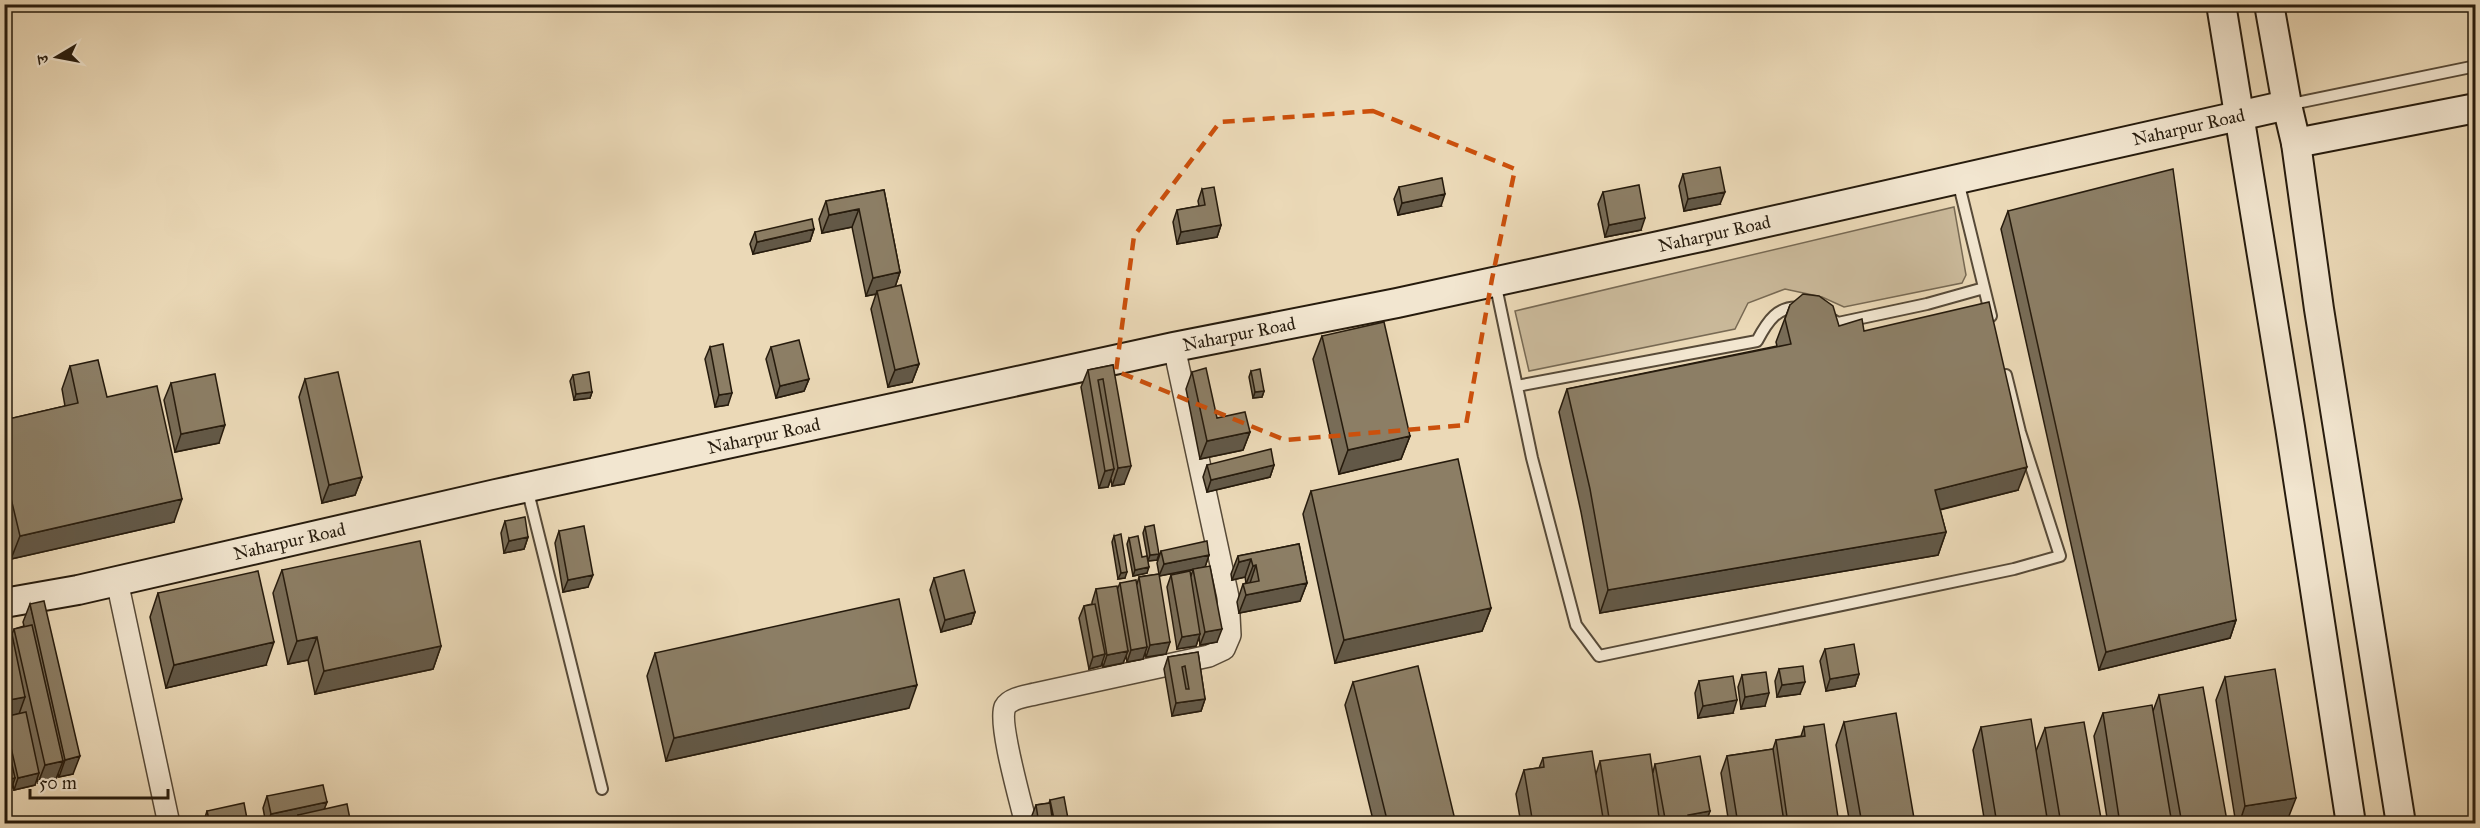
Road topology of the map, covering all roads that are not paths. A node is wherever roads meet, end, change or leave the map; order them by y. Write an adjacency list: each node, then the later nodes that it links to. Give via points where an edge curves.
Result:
1 (2221, 4): 6 (street)
2 (2270, 4): 4 (street)
3 (2475, 66): 4 (lane, Naharpur Road)
4 (2286, 105): 6 (street, Naharpur Road); 7 (street)
5 (2475, 108): 7 (street)
6 (2239, 117): 8 (street, Naharpur Road); 21 (street)
7 (2296, 143): 22 (street, via 2320,321)
8 (1958, 181): 9 (street, Naharpur Road); 10 (lane)
9 (1495, 282): 12 (street, Naharpur Road); 14 (lane)
10 (1984, 288): 11 (lane); 14 (lane, via 1838,323 1799,307 1779,311 1767,320 1758,341)
11 (1995, 332)
12 (1174, 346): 15 (street, Naharpur Road); 20 (street, via 1228,597 1230,636 1224,649 1209,656 1009,703 1005,707 1004,727)
13 (2003, 366): 14 (lane, via 2060,556 1599,656 1576,625)
14 (1517, 386)
15 (527, 488): 16 (street, Naharpur Road); 18 (lane)
16 (117, 580): 17 (street, Naharpur Road); 19 (street)
17 (4, 603)
18 (602, 789)
19 (169, 824)
20 (1026, 824)
21 (2350, 824)
22 (2400, 824)

